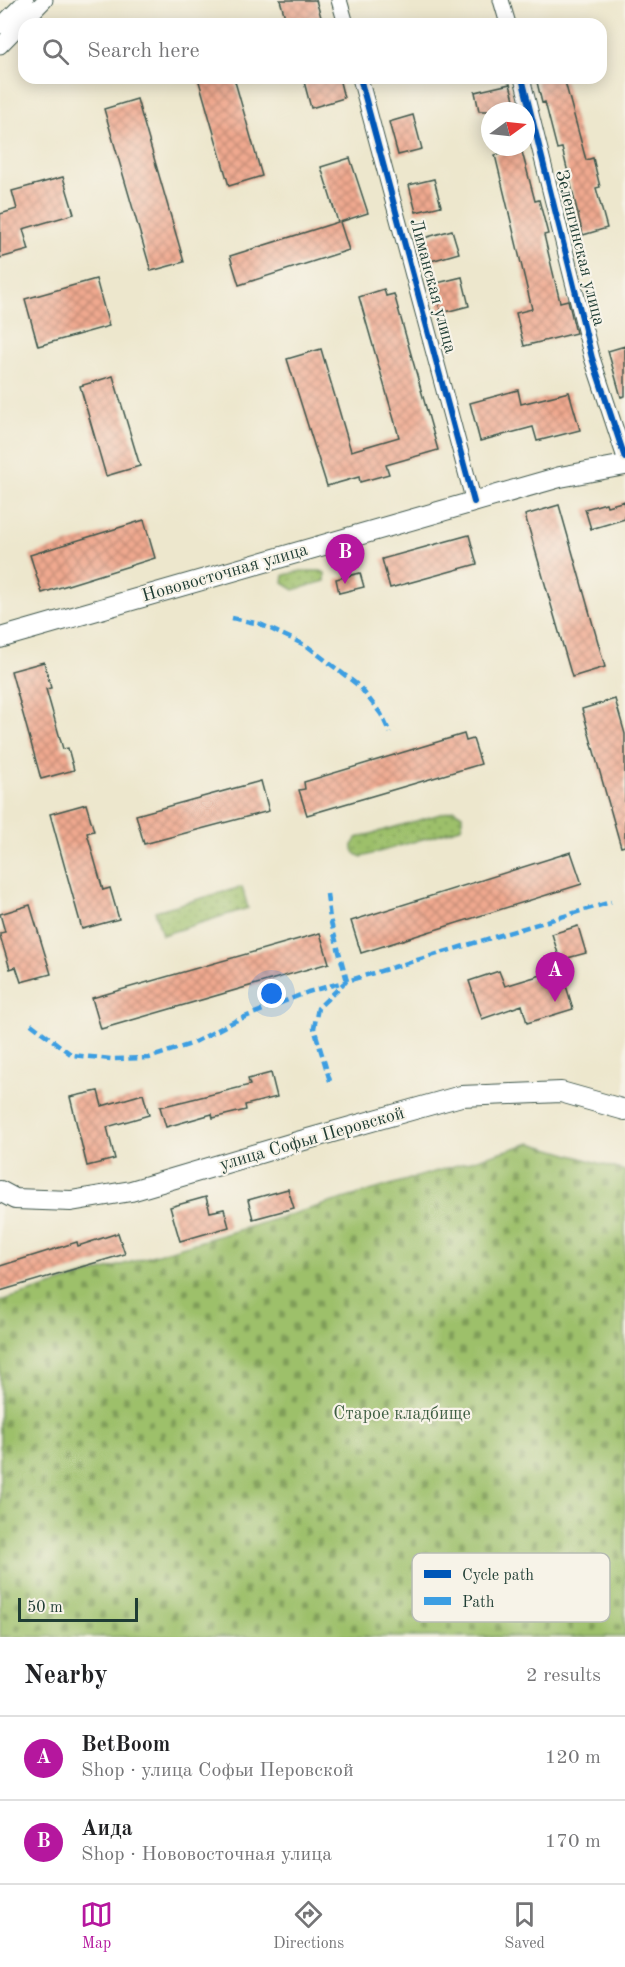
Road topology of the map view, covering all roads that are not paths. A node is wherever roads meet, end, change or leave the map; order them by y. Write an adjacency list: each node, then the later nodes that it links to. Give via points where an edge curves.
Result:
1 (26, 0): 8 (street)
2 (45, 0): 5 (street)
3 (339, 0): 6 (street)
4 (501, 0): 7 (street)
5 (27, 18)
6 (344, 18)
7 (506, 18)
8 (0, 26)
9 (18, 28): 10 (street)
10 (0, 46)
11 (362, 84): 15 (street, Лиманская улица)
12 (524, 84): 13 (street, Зеленгинская улица, via 592,358)
13 (625, 458)
14 (625, 465): 15 (main road, Нововосточная улица, via 560,477)
15 (474, 502): 16 (main road, Нововосточная улица)
16 (0, 638)
17 (625, 1110): 18 (main road, улица Софьи Перовской, via 561,1092 461,1096 131,1191 71,1201 15,1199)
18 (0, 1191)

